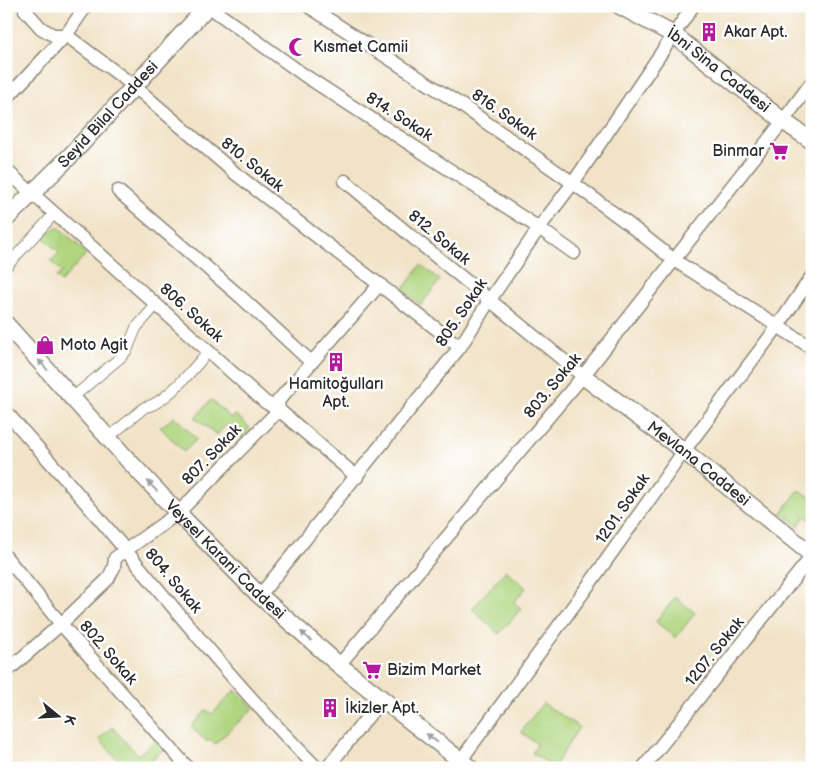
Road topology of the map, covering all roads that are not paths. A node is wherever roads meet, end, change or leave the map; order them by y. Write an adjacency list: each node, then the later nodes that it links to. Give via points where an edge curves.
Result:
1 (86, 6): 7 (street)
2 (208, 6): 10 (street, Seyid Bilal Caddesi); 21 (street, 814. Sokak, via 304,75)
3 (308, 6): 16 (street, 816. Sokak, via 461,105)
4 (620, 6): 8 (street, İbni Sina Caddesi)
5 (693, 6): 8 (street, 805. Sokak)
6 (25, 10): 7 (street, 810. Sokak, via 42,28 54,35)
7 (66, 35): 10 (street, 810. Sokak); 11 (street)
8 (674, 35): 12 (street, İbni Sina Caddesi); 16 (street, 805. Sokak)
9 (812, 82): 12 (street, 803. Sokak)
10 (134, 86): 18 (street, Seyid Bilal Caddesi); 26 (street, 810. Sokak, via 236,174)
11 (6, 99)
12 (783, 121): 13 (street, İbni Sina Caddesi); 23 (street, 803. Sokak)
13 (812, 141)
14 (6, 170): 18 (street, 806. Sokak)
15 (345, 181): 27 (street, 812. Sokak)
16 (573, 183): 21 (street, 805. Sokak); 23 (street, 816. Sokak)
17 (118, 191): 34 (street)
18 (32, 194): 19 (street, 806. Sokak); 20 (street, Seyid Bilal Caddesi)
19 (55, 213): 24 (street); 28 (street, 806. Sokak)
20 (6, 219)
21 (539, 228): 22 (street, 814. Sokak); 27 (street, 805. Sokak)
22 (574, 252)
23 (674, 260): 30 (street, 816. Sokak); 35 (street, 803. Sokak)
24 (6, 267)
25 (812, 276): 30 (street, 1201. Sokak)
26 (380, 284): 31 (street, 810. Sokak); 34 (street, 807. Sokak)
27 (489, 301): 31 (street, 805. Sokak); 35 (street, 812. Sokak)
28 (157, 304): 33 (street, 806. Sokak); 36 (street, via 136,328 121,357)
29 (6, 324): 36 (street, Veysel Karani Caddesi, one-way to 29)
30 (778, 326): 32 (street, 816. Sokak); 40 (street, 1201. Sokak)
31 (460, 347): 41 (street, 805. Sokak)
32 (812, 348)
33 (210, 351): 37 (street, 806. Sokak, via 265,402); 39 (street, via 166,395 145,407)
34 (311, 362): 37 (street, 807. Sokak, via 278,401)
35 (583, 376): 40 (street, Mevlana Caddesi); 48 (street, 803. Sokak)
36 (72, 398): 39 (street, Veysel Karani Caddesi)
37 (279, 410): 41 (street, 806. Sokak); 42 (street, 807. Sokak)
38 (6, 412): 43 (street, 804. Sokak)
39 (108, 438): 42 (street, Veysel Karani Caddesi, one-way to 39)
40 (684, 451): 44 (street, Mevlana Caddesi); 51 (street, 1201. Sokak)
41 (357, 477): 46 (street, 805. Sokak)
42 (178, 513): 43 (street, 807. Sokak); 46 (street, Veysel Karani Caddesi)
43 (126, 550): 47 (street, 807. Sokak, via 115,558 108,579); 53 (street, 804. Sokak, via 277,728)
44 (812, 556): 55 (street, 1207. Sokak)
45 (6, 557): 47 (street, 802. Sokak)
46 (258, 594): 48 (street, Veysel Karani Caddesi, one-way to 46)
47 (61, 624): 49 (street, 807. Sokak); 52 (street, 802. Sokak)
48 (339, 665): 50 (street, Veysel Karani Caddesi)
49 (6, 672)
50 (382, 699): 51 (street, Veysel Karani Caddesi, one-way to 50); 54 (street)
51 (466, 764)
52 (188, 768)
53 (317, 768)
54 (327, 768)
55 (643, 768)

